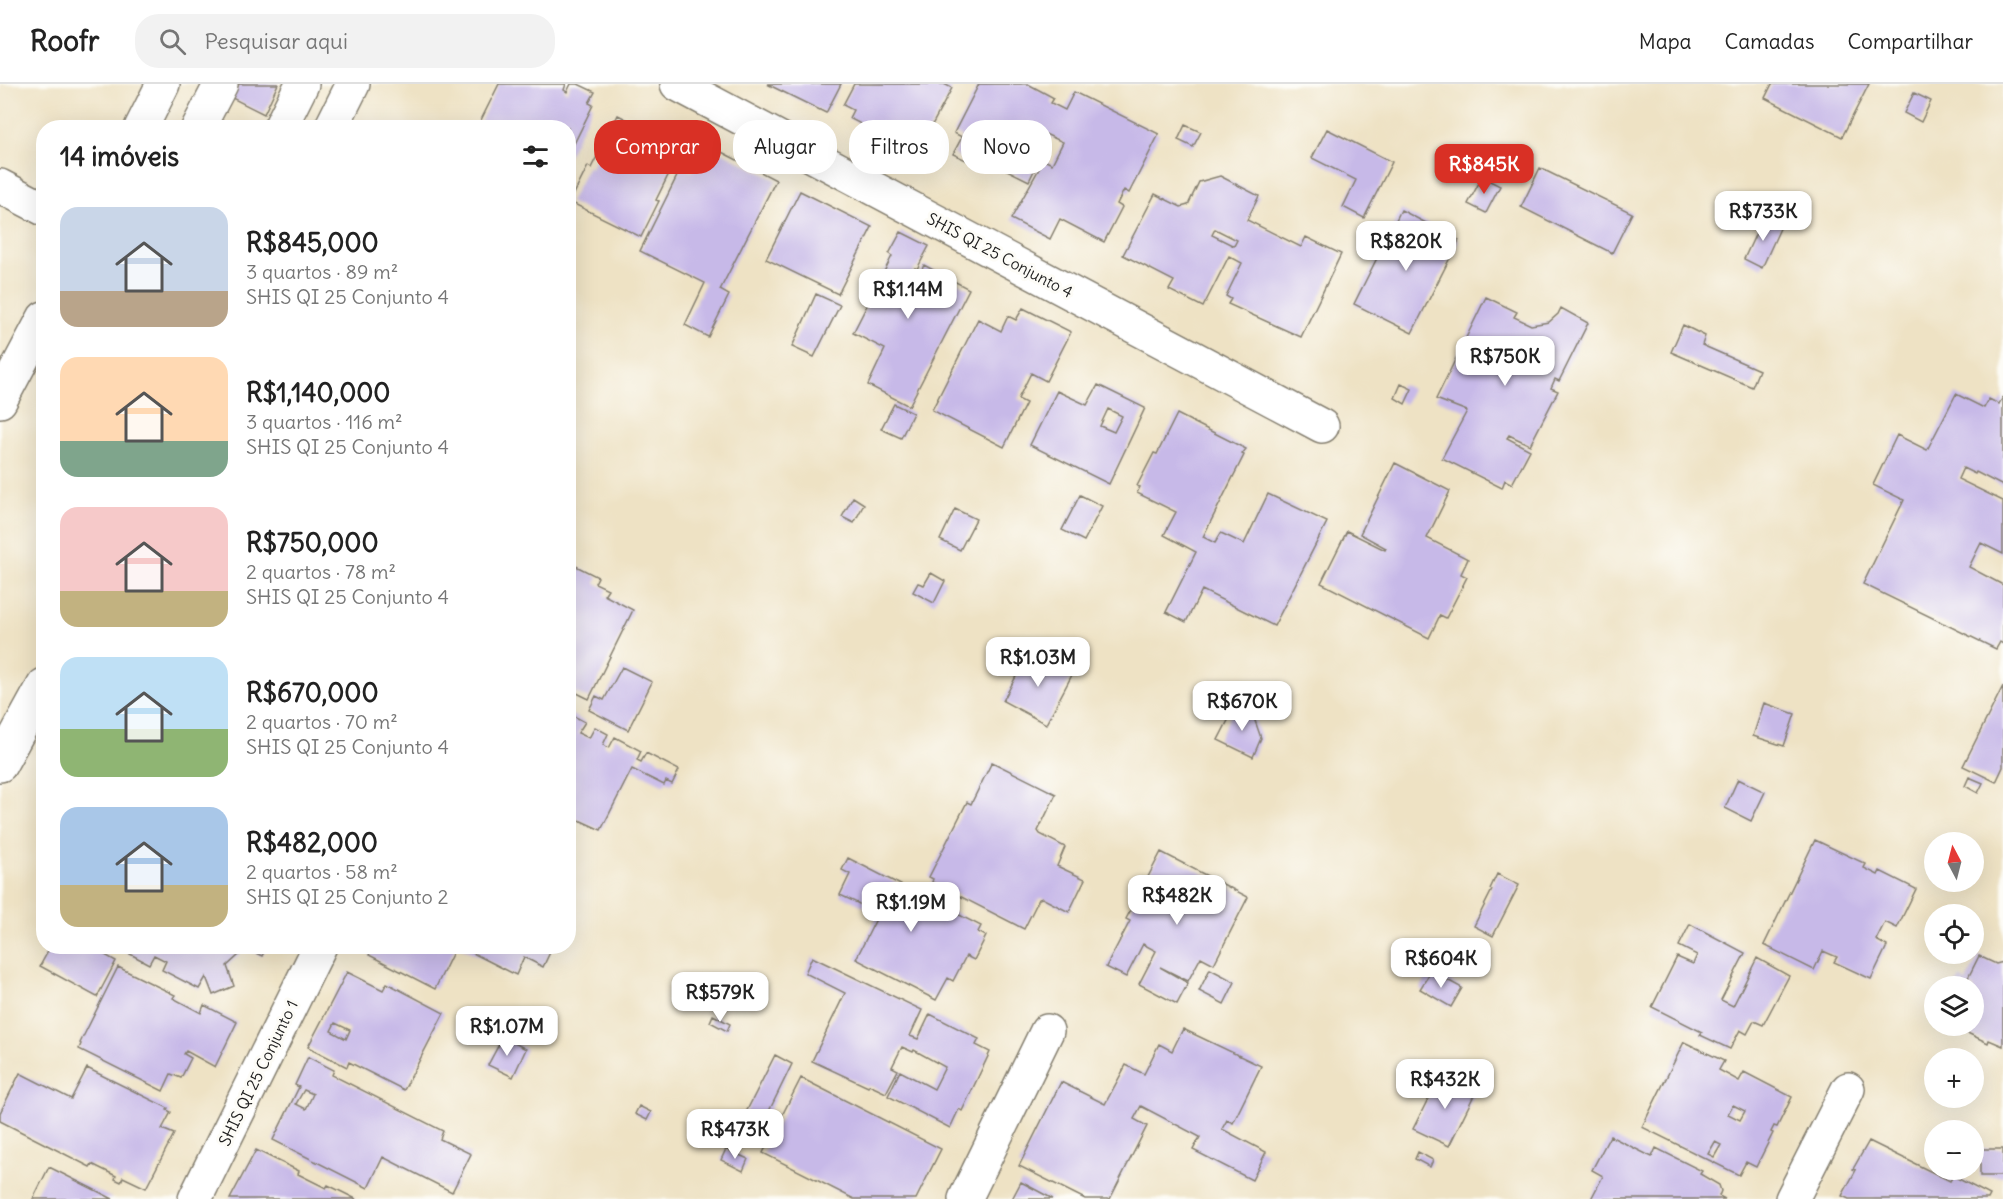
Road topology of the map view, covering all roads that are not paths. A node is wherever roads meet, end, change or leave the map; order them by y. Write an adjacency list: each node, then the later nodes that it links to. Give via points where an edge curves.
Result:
1 (163, 84): 6 (street)
2 (221, 84): 7 (street)
3 (302, 84): 8 (street)
4 (353, 84): 9 (street)
5 (677, 84): 15 (street, SHIS QI 25 Conjunto 4)
6 (145, 120)
7 (202, 120)
8 (284, 120)
9 (335, 120)
10 (0, 186): 11 (street)
11 (36, 205)
12 (36, 333): 14 (street)
13 (36, 351): 14 (street)
14 (6, 390)
15 (1322, 426)
16 (36, 700): 17 (street)
17 (0, 765)
18 (316, 954): 21 (street, SHIS QI 25 Conjunto 1)
19 (1047, 1031): 22 (street)
20 (1848, 1089): 23 (street)
21 (195, 1199)
22 (965, 1199)
23 (1792, 1199)

